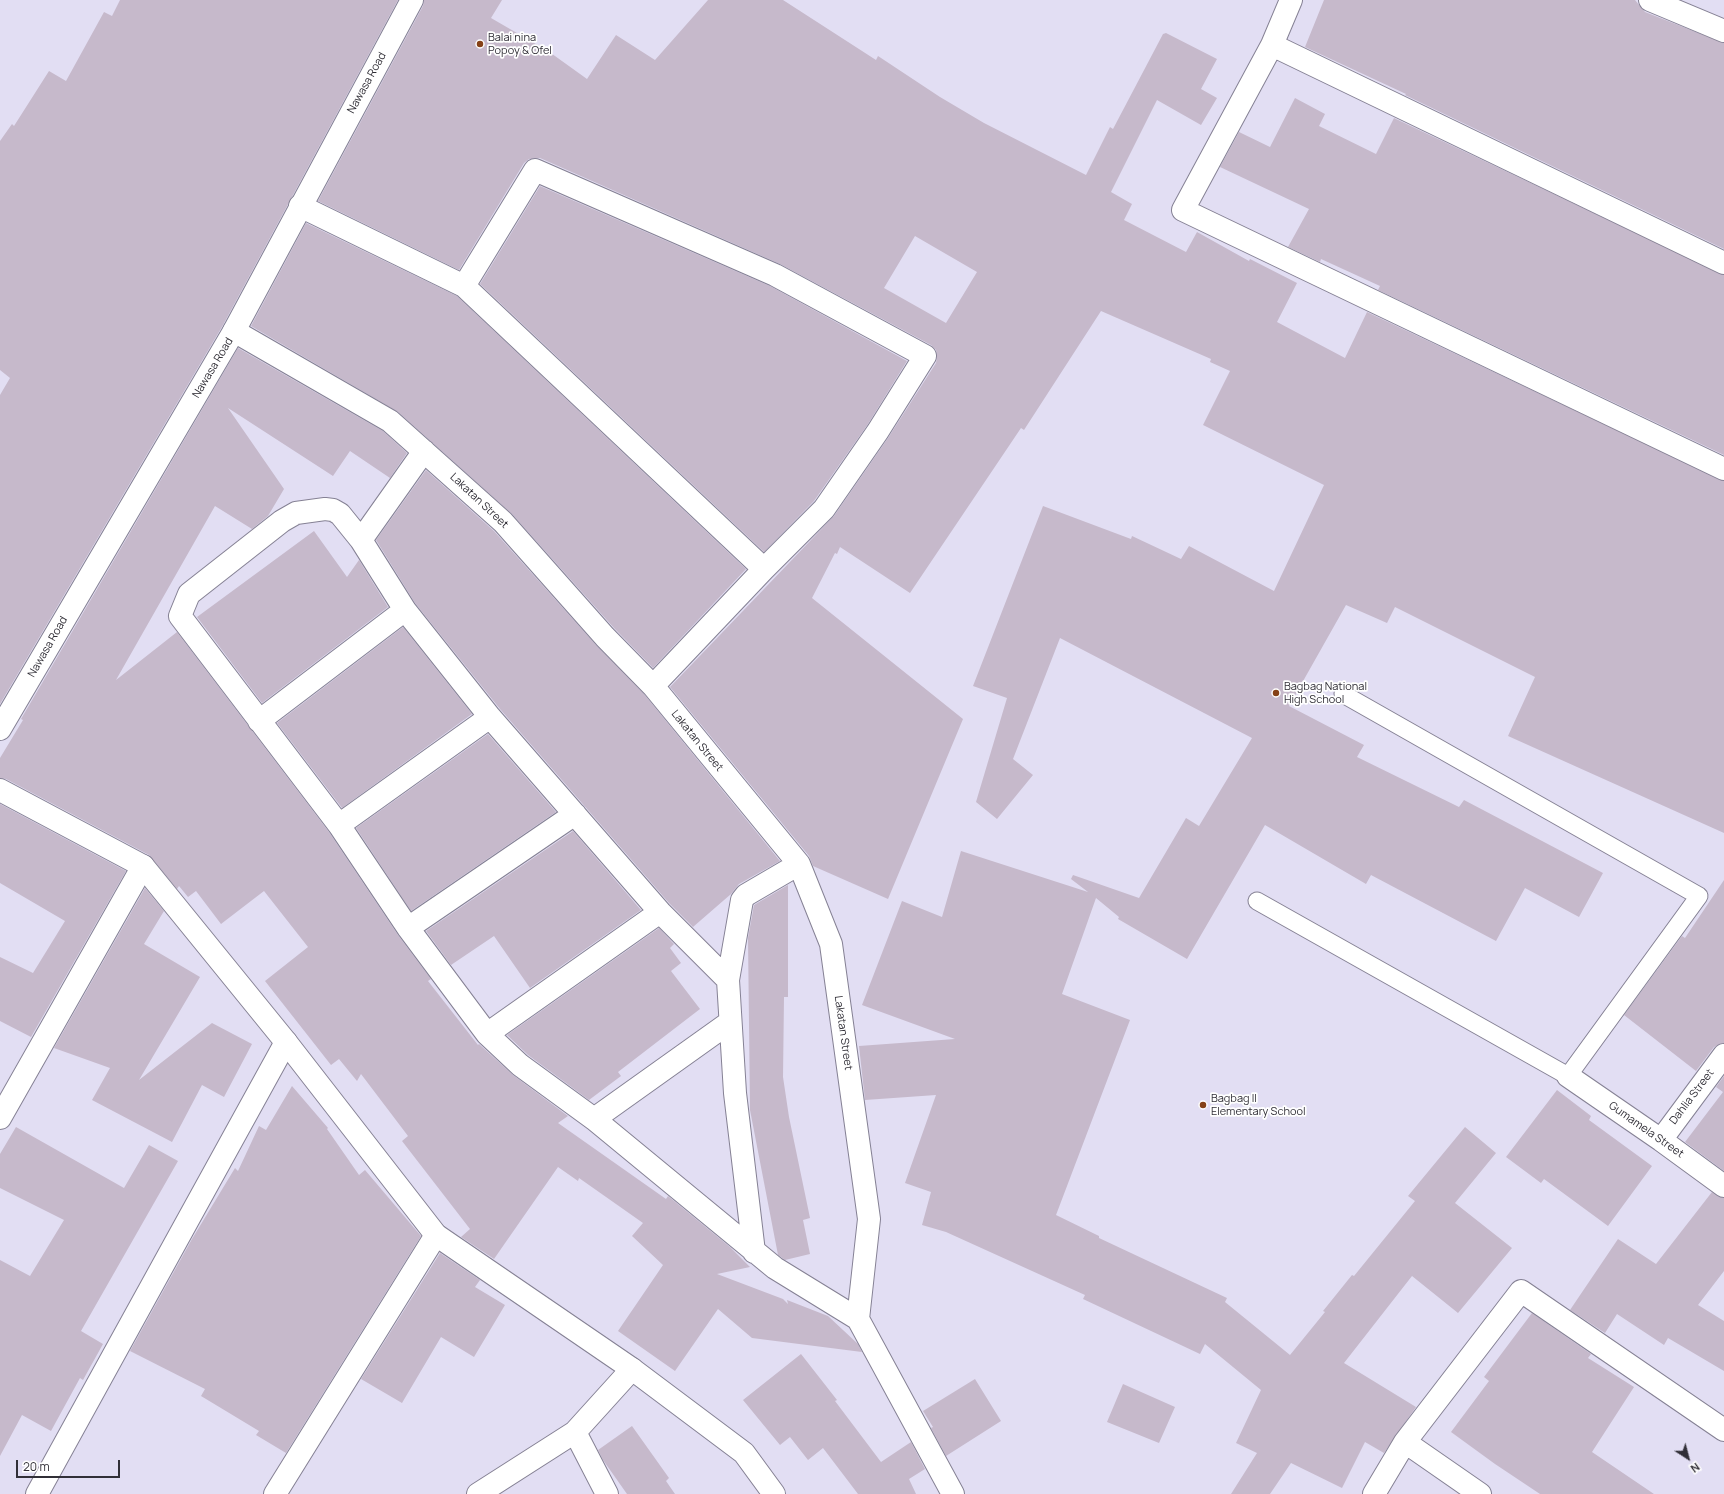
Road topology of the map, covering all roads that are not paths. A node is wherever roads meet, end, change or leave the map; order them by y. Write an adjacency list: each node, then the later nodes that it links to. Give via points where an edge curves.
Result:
1 (412, 0): 6 (street, Nawasa Road)
2 (1291, 0): 5 (street)
3 (1650, 0): 4 (street)
4 (1724, 31)
5 (1272, 45): 7 (street); 11 (street, via 1183,210)
6 (300, 206): 8 (street); 9 (street, Nawasa Road)
7 (1724, 263)
8 (464, 286): 13 (street); 13 (street, via 536,170 775,275 925,356 878,431 824,509)
9 (234, 331): 10 (street, Lakatan Street, via 390,421); 19 (street, Nawasa Road)
10 (424, 451): 12 (street); 15 (street, Lakatan Street, via 503,522)
11 (1724, 469)
12 (361, 540): 14 (street); 18 (street, via 340,514 333,510 296,513 282,521 189,594 180,616)
13 (764, 569): 15 (street)
14 (405, 610): 17 (street); 18 (street)
15 (653, 686): 23 (street, Lakatan Street)
16 (1343, 694): 33 (lane, via 1699,896)
17 (490, 717): 21 (street); 22 (street)
18 (260, 721): 22 (street)
19 (0, 729)
20 (0, 790): 24 (street)
21 (575, 814): 26 (street); 27 (street)
22 (339, 825): 27 (street)
23 (798, 864): 28 (street, via 746,895 742,900); 40 (street, Lakatan Street, via 831,944 868,1211)
24 (143, 866): 31 (street); 34 (street)
25 (1257, 901): 33 (lane)
26 (660, 912): 28 (street); 30 (street)
27 (408, 928): 30 (street)
28 (728, 980): 29 (street)
29 (730, 1022): 35 (street); 39 (street, via 735,1093)
30 (487, 1034): 35 (street, via 520,1065)
31 (286, 1042): 38 (street); 45 (street)
32 (1724, 1055): 36 (street, Dahlia Street)
33 (1568, 1076): 36 (street, Gumamela Street)
34 (0, 1118)
35 (594, 1119): 39 (street)
36 (1661, 1140): 37 (street, Gumamela Street)
37 (1724, 1186)
38 (436, 1235): 41 (street); 46 (street)
39 (754, 1252): 40 (street, via 775,1268)
40 (858, 1319): 50 (street)
41 (632, 1369): 43 (street); 49 (street, via 744,1453)
42 (1724, 1430): 44 (street, via 1521,1291)
43 (575, 1432): 47 (street); 48 (street)
44 (1405, 1442): 51 (street); 52 (street)
45 (36, 1494)
46 (275, 1494)
47 (478, 1494)
48 (607, 1494)
49 (774, 1494)
50 (953, 1494)
51 (1374, 1494)
52 (1480, 1494)

